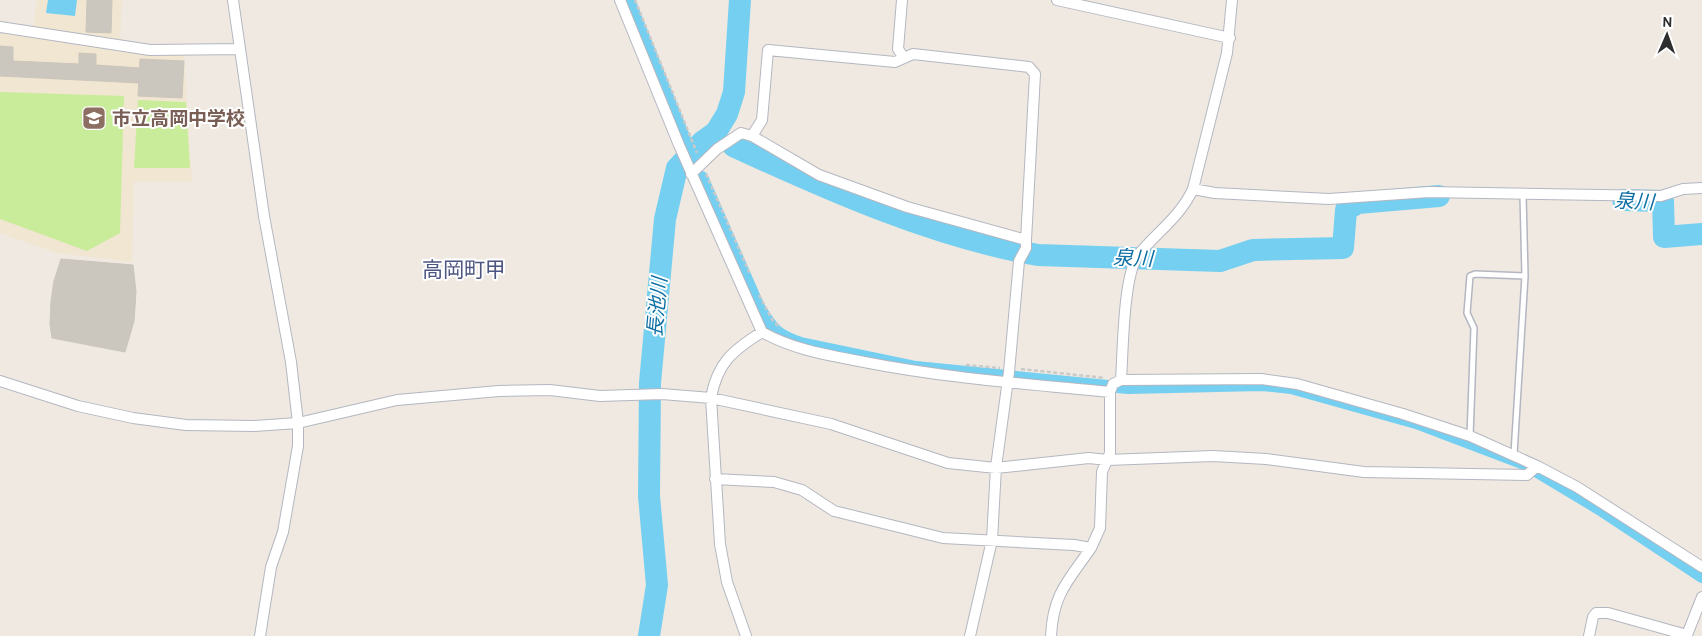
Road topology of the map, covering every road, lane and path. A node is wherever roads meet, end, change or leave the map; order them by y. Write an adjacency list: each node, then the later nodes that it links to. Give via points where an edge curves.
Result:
1 (233, 0): 9 (street)
2 (620, 0): 13 (street)
3 (635, 0): 12 (path)
4 (902, 0): 10 (street, via 898,49)
5 (1057, 0): 8 (street)
6 (1232, 0): 8 (street)
7 (0, 27): 9 (street, via 150,50)
8 (1230, 38): 15 (street)
9 (240, 49): 28 (street)
10 (904, 58): 11 (street, via 895,62 768,50 762,120); 17 (street, via 912,54 1029,67 1035,74)
11 (752, 136): 12 (street, via 741,133 734,136); 17 (street, via 819,175 907,207)
12 (699, 159): 13 (street); 19 (path)
13 (690, 171): 21 (street)
14 (1702, 188): 16 (street, via 1661,196)
15 (1193, 189): 16 (street, via 1329,199 1429,192); 26 (street, via 1187,203 1170,224 1133,263)
16 (1523, 195): 18 (lane)
17 (1026, 244): 24 (street, via 1020,258)
18 (1525, 276): 29 (lane, via 1470,276 1467,313 1474,328); 30 (lane)
19 (752, 279)
20 (756, 287): 22 (path, via 773,322)
21 (762, 332): 24 (street, via 784,344 810,352 914,372); 27 (street, via 727,358 714,379)
22 (785, 332)
23 (960, 365): 24 (path)
24 (1008, 375): 26 (street); 26 (path); 33 (street)
25 (0, 381): 28 (street, via 78,406 134,418 186,425)
26 (1114, 386): 29 (street, via 1261,380 1297,384); 31 (street)
27 (710, 398): 28 (street, via 499,390 396,400); 33 (street, via 831,424 948,463); 34 (street)
28 (298, 423): 39 (street, via 298,446 285,522 271,567)
29 (1470, 436): 30 (street)
30 (1514, 454): 32 (street)
31 (1107, 460): 32 (street, via 1213,456 1266,459 1364,472 1527,474); 33 (street, via 1089,458); 36 (street, via 1102,472 1100,528)
32 (1537, 466): 37 (street, via 1577,487)
33 (996, 468): 35 (street)
34 (715, 479): 35 (street, via 774,482 802,490 834,511 943,538); 40 (street, via 720,544 727,582)
35 (992, 540): 36 (street); 41 (street)
36 (1091, 548): 42 (street, via 1058,595 1052,613)
37 (1702, 567)
38 (1702, 598): 43 (street, via 1687,635 1608,613 1596,613)
39 (260, 636)
40 (746, 636)
41 (970, 636)
42 (1051, 636)
43 (1589, 636)

